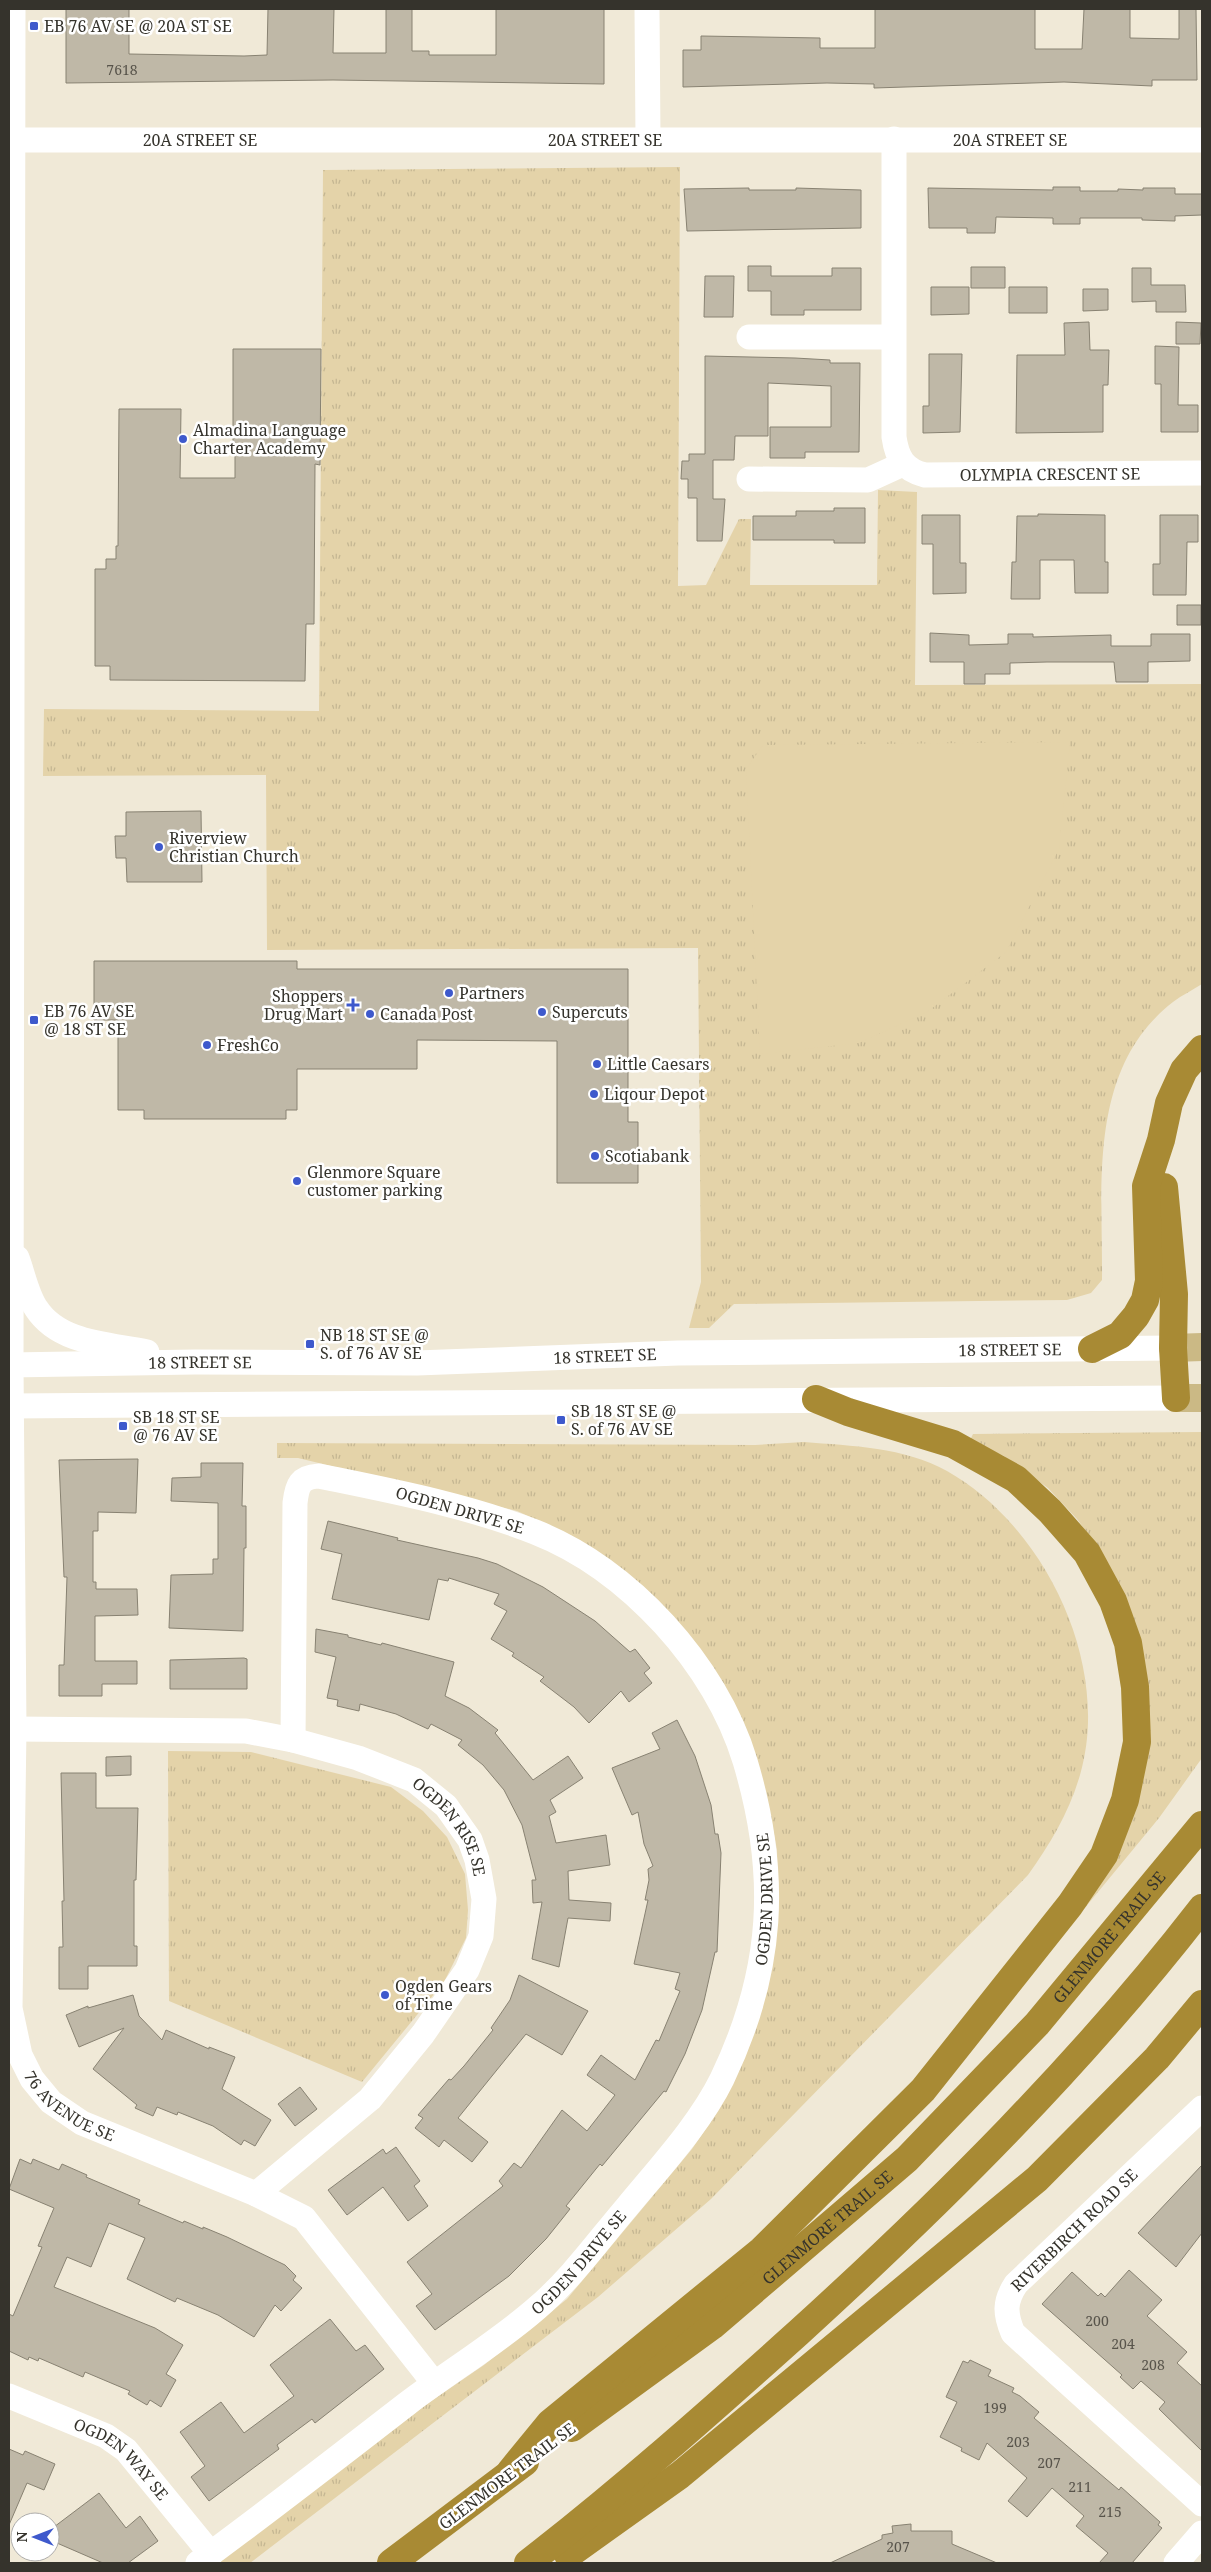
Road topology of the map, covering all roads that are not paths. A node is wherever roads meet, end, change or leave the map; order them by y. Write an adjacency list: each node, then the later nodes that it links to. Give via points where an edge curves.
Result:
1 (13, 9): 5 (street, 76 AVENUE SE)
2 (647, 9): 3 (street)
3 (648, 139): 4 (street, 20A STREET SE); 5 (street, 20A STREET SE)
4 (894, 139): 6 (street, 20A STREET SE); 7 (street)
5 (11, 140): 9 (street, 76 AVENUE SE)
6 (1202, 140)
7 (893, 336): 8 (street); 10 (street, via 894,437)
8 (749, 337)
9 (11, 453): 13 (street, 76 AVENUE SE)
10 (903, 464): 11 (street, OLYMPIA CRESCENT SE, via 912,472 925,475); 12 (street, via 868,480)
11 (1202, 473)
12 (748, 479)
13 (11, 736): 14 (street, 76 AVENUE SE)
14 (10, 1000): 17 (street, 76 AVENUE SE)
15 (1202, 1049): 16 (highway, via 1184,1070 1169,1103)
16 (1161, 1140): 19 (highway, via 1174,1294); 20 (highway, via 1146,1186 1148,1281 1145,1300 1120,1335)
17 (11, 1242): 21 (street, via 35,1307 51,1326 88,1340); 22 (street, 76 AVENUE SE)
18 (1202, 1347): 19 (main road, 18 STREET SE)
19 (1173, 1348): 20 (street, 18 STREET SE); 23 (highway)
20 (1092, 1349): 21 (street, 18 STREET SE, via 678,1353 417,1363)
21 (195, 1362): 22 (street, 18 STREET SE)
22 (10, 1365): 25 (street, 76 AVENUE SE)
23 (1189, 1398): 24 (street)
24 (816, 1399): 25 (street); 38 (highway, via 953,1444 1016,1479 1087,1553 1116,1609 1128,1643 1135,1687 1137,1742 1125,1800 1104,1855 1070,1905 923,2090 762,2250 550,2423)
25 (10, 1406): 26 (street, 76 AVENUE SE)
26 (14, 1729): 27 (street, OGDEN RISE SE, via 246,1731); 33 (street, 76 AVENUE SE)
27 (293, 1740): 35 (street, OGDEN RISE SE, via 358,1758 414,1780 431,1792 459,1822 470,1840 482,1880 483,1917 480,1936 467,1970 423,2034 370,2099); 36 (street, OGDEN DRIVE SE, via 296,1488 308,1476 319,1476 431,1499 539,1533 579,1553 652,1610 706,1676 740,1746 764,1834 767,1922 755,1991 721,2081 668,2157 567,2279 536,2309)
28 (1202, 1805): 31 (highway)
29 (1202, 1826): 31 (highway, GLENMORE TRAIL SE)
30 (1202, 1908): 43 (highway, via 1170,1950 999,2142 883,2255 690,2431)
31 (1124, 1922): 38 (highway, GLENMORE TRAIL SE, via 1037,2024 906,2159 712,2326)
32 (1202, 2004): 44 (highway, via 1156,2058 1037,2179 680,2475)
33 (10, 2009): 35 (street, 76 AVENUE SE, via 20,2055 32,2079 51,2102 82,2123)
34 (1202, 2108): 39 (street, RIVERBIRCH ROAD SE, via 1016,2284 1006,2307 1013,2333)
35 (256, 2194): 36 (street, 76 AVENUE SE, via 304,2218)
36 (434, 2383): 41 (street, OGDEN DRIVE SE)
37 (9, 2396): 41 (street, OGDEN WAY SE, via 106,2436 126,2450)
38 (510, 2472): 42 (highway, GLENMORE TRAIL SE)
39 (1202, 2504)
40 (1202, 2533): 45 (street)
41 (205, 2559)
42 (391, 2563)
43 (528, 2563)
44 (556, 2563)
45 (1176, 2563)

